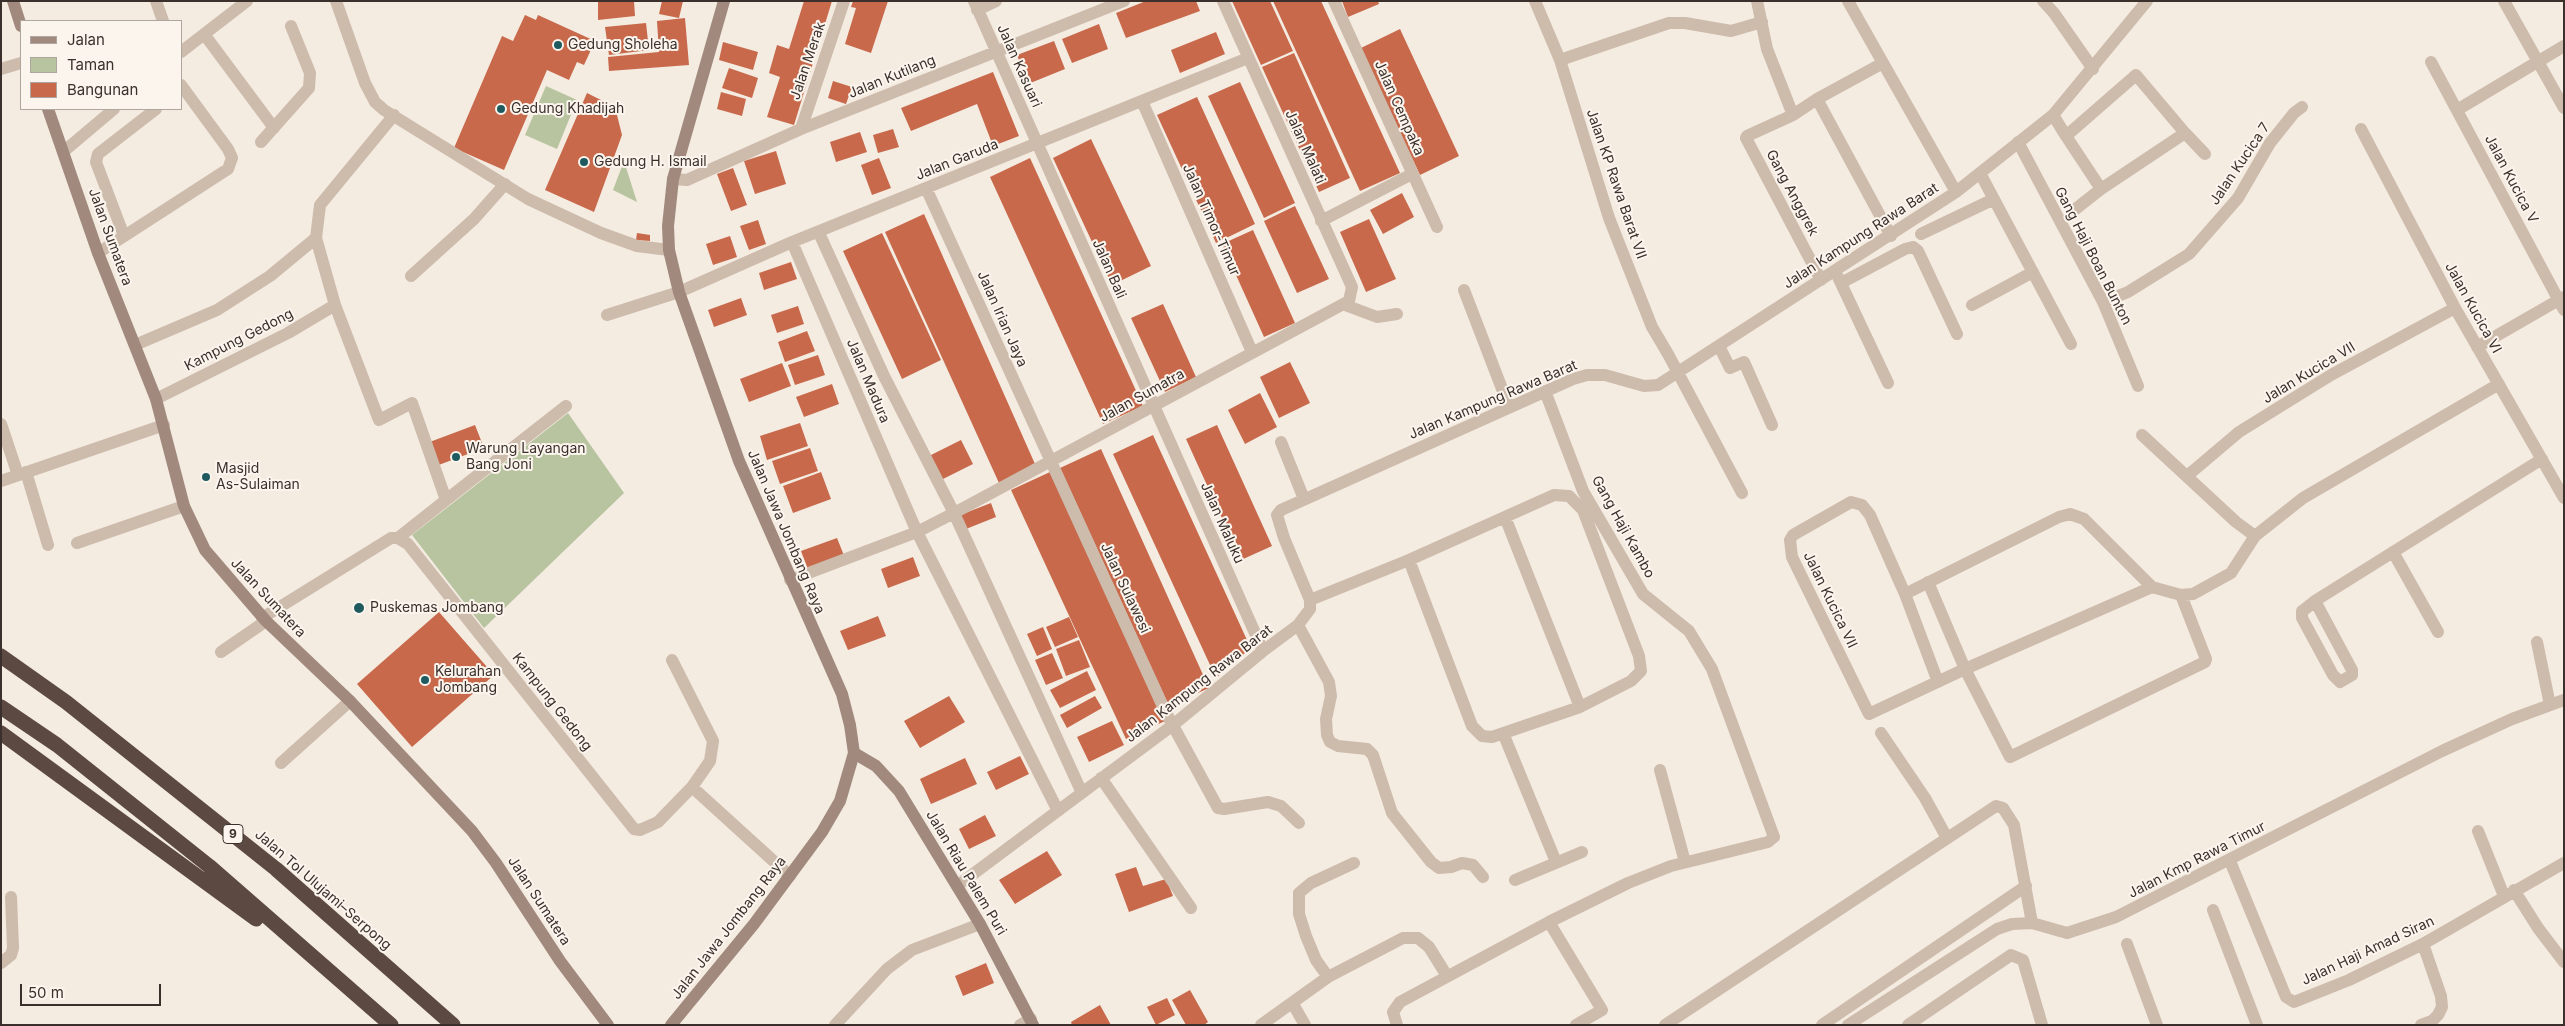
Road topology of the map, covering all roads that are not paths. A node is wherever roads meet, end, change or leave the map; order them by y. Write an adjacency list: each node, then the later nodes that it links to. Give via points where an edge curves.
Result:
1 (13, 1): 20 (street)
2 (156, 1): 18 (street)
3 (247, 1): 22 (street)
4 (336, 1): 43 (street, via 365,83 375,102)
5 (724, 1): 58 (street, Jalan Jawa Jombang Raya)
6 (844, 1): 47 (street, Jalan Merak)
7 (996, 1): 17 (street)
8 (1124, 1): 25 (street, Jalan Kutilang)
9 (1223, 1): 26 (street, Jalan Malati)
10 (1334, 1): 57 (street, Jalan Cempaka)
11 (1535, 1): 27 (street, Jalan KP Rawa Barat VII)
12 (1757, 1): 19 (street)
13 (1848, 1): 31 (street)
14 (2043, 1): 33 (street)
15 (2146, 1): 33 (street, Jalan Kampung Rawa Barat)
16 (2504, 1): 28 (street)
17 (975, 6): 25 (street, Jalan Kasuari)
18 (163, 20)
19 (1762, 22): 27 (street, via 1731,31 1669,23); 44 (street, via 1767,49)
20 (20, 23)
21 (291, 26): 46 (street, via 311,82)
22 (204, 34): 24 (street); 46 (street)
23 (2564, 46): 28 (street)
24 (182, 51)
25 (996, 52): 47 (street, Jalan Kutilang); 53 (street, Jalan Kasuari)
26 (1248, 58): 36 (street, Jalan Garuda); 65 (street, Jalan Malati)
27 (1560, 60): 96 (street, Jalan KP Rawa Barat VII, via 1609,218 1652,327)
28 (2538, 61): 38 (street); 42 (street)
29 (2431, 62): 42 (street, Jalan Kucica V)
30 (20, 63): 32 (street)
31 (1883, 63): 35 (street); 62 (street)
32 (1, 69)
33 (2093, 69): 45 (street, Jalan Kampung Rawa Barat)
34 (182, 87): 69 (street, via 228,150 231,164)
35 (1817, 100): 44 (street); 70 (street)
36 (1142, 101): 53 (street, Jalan Garuda); 95 (street, Jalan Timor-Timur)
37 (2302, 106): 82 (street, Jalan Kucica 7, via 2270,143 2238,198 2188,254 2128,292)
38 (2564, 108)
39 (48, 110): 54 (street, Jalan Sumatera)
40 (113, 110): 54 (street)
41 (155, 110): 69 (street, via 98,154 96,162)
42 (2457, 110): 83 (street, Jalan Kucica V)
43 (394, 115): 59 (street); 71 (street, via 320,205)
44 (1793, 115): 78 (street, Gang Anggrek, via 1747,136)
45 (2053, 115): 50 (street); 52 (street, Jalan Kampung Rawa Barat)
46 (274, 128): 51 (street)
47 (801, 129): 58 (street, Jalan Kutilang, via 687,180)
48 (2361, 129): 87 (street, Jalan Kucica VI)
49 (2185, 133): 50 (street, via 2136,75); 55 (street); 61 (street)
50 (2066, 136): 61 (street)
51 (261, 142)
52 (2018, 142): 56 (street, Jalan Kampung Rawa Barat); 82 (street, Gang Haji Boan Bunton)
53 (1037, 144): 60 (street, Jalan Garuda); 103 (street, Jalan Bali)
54 (63, 152): 74 (street, Jalan Sumatera)
55 (2205, 154)
56 (1980, 173): 62 (street, Jalan Kampung Rawa Barat); 63 (street)
57 (1412, 174): 65 (street); 66 (street, Jalan Cempaka)
58 (673, 179): 73 (street, Jalan Jawa Jombang Raya)
59 (506, 184): 73 (street, via 528,199 601,234 637,246); 77 (street, via 454,238)
60 (926, 188): 67 (street, Jalan Garuda); 111 (street, Jalan Irian Jaya)
61 (2100, 189): 64 (street)
62 (1956, 192): 70 (street, Jalan Kampung Rawa Barat)
63 (1991, 195): 68 (street); 76 (street)
64 (2073, 211)
65 (1321, 221): 86 (street, Jalan Malati, via 1352,287 1353,292)
66 (1437, 226)
67 (819, 233): 72 (street, Jalan Garuda); 120 (street, Jalan Madura, via 884,376)
68 (1921, 234)
69 (124, 236): 74 (street)
70 (1892, 236): 75 (street, Jalan Kampung Rawa Barat)
71 (316, 238): 85 (street); 92 (street, via 270,276 218,310)
72 (792, 242): 81 (street, Jalan Garuda); 122 (street, Jalan Madura)
73 (669, 250): 81 (street, Jalan Jawa Jombang Raya)
74 (98, 252): 92 (street, Jalan Sumatera)
75 (1836, 271): 78 (street, Jalan Kampung Rawa Barat); 79 (street)
76 (2033, 272): 84 (street); 91 (street)
77 (411, 276)
78 (1821, 280): 93 (street, Jalan Kampung Rawa Barat)
79 (1842, 283): 90 (street, via 1913,247 1918,251); 97 (street)
80 (1464, 290): 104 (street)
81 (679, 292): 89 (street, Jalan Garuda); 129 (street, Jalan Jawa Jombang Raya, via 739,461)
82 (2103, 302): 99 (street, Gang Haji Boan Bunton)
83 (2562, 302): 94 (street)
84 (1972, 304)
85 (335, 305): 101 (street, Kampung Gedong, via 288,334); 118 (street, via 379,420 412,403)
86 (1345, 305): 88 (street, via 1377,317); 95 (street, Jalan Sumatra)
87 (2455, 308): 94 (street, Jalan Kucica VI); 113 (street, Jalan Kucica VII, via 2331,375 2239,432)
88 (1397, 314)
89 (607, 315)
90 (1957, 334)
91 (2071, 344)
92 (135, 345): 101 (street, Jalan Sumatera)
93 (1719, 346): 96 (street, Jalan Kampung Rawa Barat); 107 (street, via 1730,368 1744,362)
94 (2477, 347): 98 (street, Jalan Kucica VI)
95 (1252, 352): 103 (street, Jalan Sumatra)
96 (1678, 372): 100 (street, Jalan Kampung Rawa Barat, via 1658,385 1644,386 1605,375 1586,375); 115 (street, Jalan KP Rawa Barat VII)
97 (1888, 383)
98 (2498, 384): 110 (street, Jalan Kucica VI); 123 (street, via 2302,498)
99 (2138, 386)
100 (1545, 391): 104 (street, Jalan Kampung Rawa Barat); 168 (street, Gang Haji Kambo, via 1583,491 1642,594 1689,631 1712,669 1774,834 1773,840 1768,842)
101 (156, 399): 106 (street, Jalan Sumatera)
102 (566, 406): 118 (street)
103 (1154, 407): 111 (street, Jalan Sumatra); 140 (street, Jalan Maluku)
104 (1509, 407): 117 (street, Jalan Kampung Rawa Barat)
105 (1, 424): 112 (street)
106 (164, 425): 112 (street); 119 (street, Jalan Sumatera)
107 (1772, 425)
108 (2142, 435): 113 (street)
109 (1282, 442): 117 (street)
110 (2542, 460): 116 (street, Jalan Kucica VI); 127 (street)
111 (1051, 463): 120 (street, Jalan Sumatra); 151 (street, Jalan Sulawesi)
112 (22, 474): 114 (street); 126 (street)
113 (2187, 476): 123 (street)
114 (1, 481)
115 (1742, 493)
116 (2564, 498)
117 (1304, 499): 134 (street, Jalan Kampung Rawa Barat, via 1277,515)
118 (446, 500): 124 (street)
119 (184, 506): 125 (street); 136 (street, Jalan Sumatera, via 205,550)
120 (954, 514): 122 (street, Jalan Sumatra); 160 (street)
121 (1505, 517): 128 (street); 149 (street); 149 (street, via 1554,495 1568,496 1583,510 1639,656 1641,671 1631,681)
122 (917, 532): 129 (street, Jalan Sumatra); 161 (street)
123 (2255, 536): 133 (street, via 2231,573 2207,588)
124 (398, 538): 136 (street, via 391,538); 159 (street, Kampung Gedong, via 408,544 634,829 640,830 658,822)
125 (77, 543)
126 (48, 545)
127 (2394, 552): 135 (street); 138 (street)
128 (1409, 560): 134 (street); 153 (street, via 1472,726 1482,736)
129 (790, 580): 155 (street, Jalan Jawa Jombang Raya, via 842,694)
130 (1928, 582): 131 (street, via 2070,514 2084,519); 132 (street); 144 (street)
131 (2152, 587): 133 (street); 144 (street, Jalan Kucica VII)
132 (1905, 594): 145 (street, Jalan Kucica VII); 145 (street, Jalan Kucica VII, via 1870,515 1862,505 1851,502 1793,535 1790,540 1792,557 1869,714)
133 (2181, 595): 144 (street, via 2205,662 2013,758 2006,753)
134 (1310, 600): 137 (street, Jalan Kampung Rawa Barat, via 1310,609)
135 (2315, 600): 135 (street, via 2352,670 2352,675 2340,682 2302,618 2302,611)
136 (264, 620): 141 (street); 146 (street, Jalan Sumatera)
137 (1298, 625): 140 (street, Jalan Kampung Rawa Barat); 172 (street, via 1329,682 1331,696 1327,727 1330,742 1368,749 1373,755 1392,813 1431,862 1439,868 1462,863 1473,865)
138 (2438, 632)
139 (2537, 642): 148 (street)
140 (1263, 651): 151 (street, Jalan Kampung Rawa Barat)
141 (221, 652)
142 (1, 656): 193 (highway, Jalan Tol Ulujami–Serpong / 9, via 66,702 276,869)
143 (672, 660): 159 (street, Kampung Gedong, via 713,741 710,761)
144 (1965, 669): 145 (street, Jalan Kucica VII)
145 (1938, 682)
146 (350, 700): 156 (street); 194 (street, Jalan Sumatera, via 472,831 560,961)
147 (2564, 700): 148 (street, Jalan Kmp Rawa Timur)
148 (2550, 705): 166 (street, Jalan Kmp Rawa Timur, via 2512,718 2442,751)
149 (1580, 706): 153 (street)
150 (1, 707): 187 (highway, via 57,745 209,866)
151 (1173, 725): 158 (street, Jalan Kampung Rawa Barat); 162 (street, via 1218,808 1268,802 1281,806)
152 (1, 733): 187 (highway)
153 (1503, 733): 167 (street)
154 (1881, 734): 164 (street, via 1926,798)
155 (854, 753): 171 (street, Jalan Jawa Jombang Raya, via 840,801); 174 (street, Jalan Riau Palem Puri, via 876,766 899,791)
156 (281, 763)
157 (1660, 770): 168 (street)
158 (1101, 778): 160 (street, Jalan Kampung Rawa Barat); 178 (street)
159 (692, 787): 171 (street)
160 (1082, 793): 161 (street, Jalan Kampung Rawa Barat)
161 (1058, 811): 174 (street, Jalan Kampung Rawa Barat)
162 (1300, 823)
163 (2478, 831): 176 (street)
164 (1947, 838): 175 (street, via 1996,806 2003,808 2014,824); 201 (street)
165 (1582, 852): 167 (street)
166 (2230, 861): 181 (street, Jalan Kmp Rawa Timur, via 2116,917 2086,928 2067,933); 184 (street, Jalan Haji Amad Siran, via 2289,1000 2294,1002 2349,980)
167 (1556, 862): 173 (street)
168 (1685, 862): 180 (street, via 1628,883)
169 (2564, 862): 176 (street, Jalan Haji Amad Siran)
170 (1354, 863): 189 (street, via 1311,883 1299,893 1299,914 1306,936 1316,960)
171 (790, 876): 195 (street, Jalan Jawa Jombang Raya)
172 (1483, 877)
173 (1514, 880)
174 (957, 886): 182 (street, Jalan Riau Palem Puri)
175 (2026, 886): 181 (street); 202 (street)
176 (2509, 893): 184 (street, Jalan Haji Amad Siran); 185 (street)
177 (11, 896): 186 (street, via 13,948)
178 (1191, 908)
179 (2213, 910): 207 (street)
180 (1549, 922): 188 (street); 200 (street, via 1602,1010)
181 (2032, 923): 203 (street, Jalan Kmp Rawa Timur, via 2012,924 1985,935)
182 (980, 924): 191 (street, Jalan Riau Palem Puri); 196 (street, via 912,950 887,969)
183 (2127, 944): 206 (street)
184 (2423, 944): 208 (street, via 2442,1007 2438,1015)
185 (2564, 962)
186 (1, 963)
187 (328, 972): 192 (highway)
188 (1447, 976): 189 (street, via 1418,938 1403,938); 199 (street, via 1395,1007 1393,1012)
189 (1328, 977): 190 (street)
190 (1294, 1004): 197 (street); 198 (street)
191 (1028, 1023)
192 (391, 1025)
193 (453, 1025)
194 (608, 1025)
195 (671, 1025)
196 (835, 1025)
197 (1261, 1025)
198 (1305, 1025)
199 (1397, 1025)
200 (1576, 1025)
201 (1665, 1025)
202 (1822, 1025)
203 (1848, 1025)
204 (1908, 1025): 205 (street, via 2012,955 2023,960)
205 (2042, 1025)
206 (2157, 1025)
207 (2257, 1025)
208 (2421, 1025)

